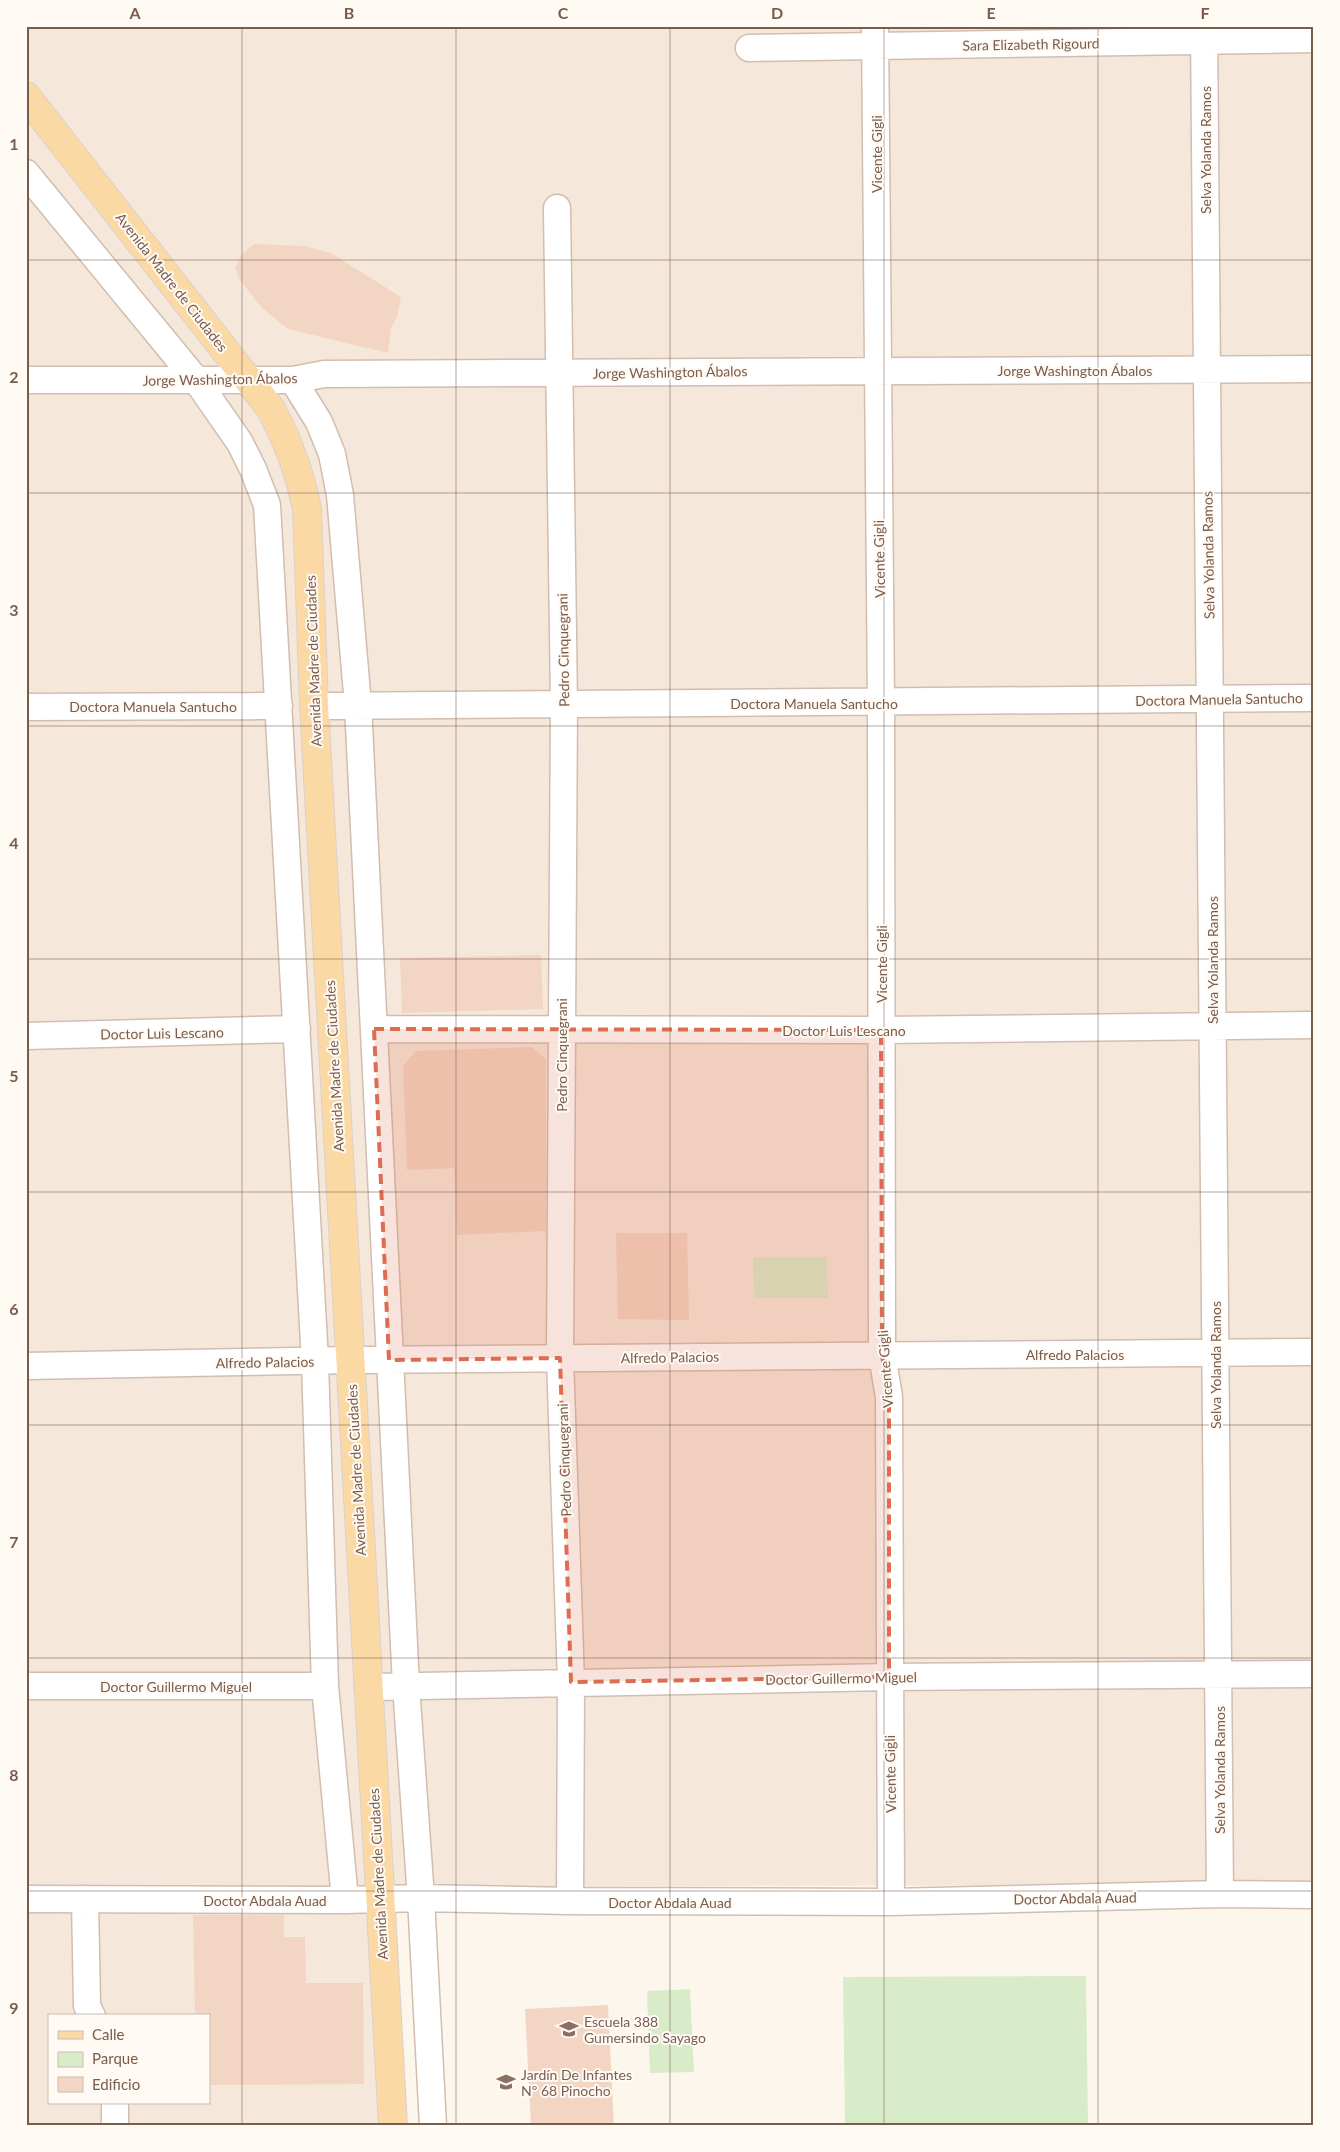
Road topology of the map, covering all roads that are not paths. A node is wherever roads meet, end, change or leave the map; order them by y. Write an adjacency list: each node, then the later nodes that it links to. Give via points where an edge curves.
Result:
1 (1204, 34): 2 (street, Sara Elizabeth Rigourd); 3 (street, Sara Elizabeth Rigourd); 10 (street, Selva Yolanda Ramos)
2 (875, 36): 4 (street, Sara Elizabeth Rigourd); 9 (street, Vicente Gigli)
3 (1314, 39)
4 (749, 48)
5 (26, 96): 12 (main road, Avenida Madre de Ciudades)
6 (26, 173): 15 (street)
7 (557, 208): 11 (street, Pedro Cinquegrani)
8 (1314, 369): 10 (street, Jorge Washington Ábalos)
9 (876, 370): 10 (street, Jorge Washington Ábalos); 11 (street, Jorge Washington Ábalos); 18 (street, Vicente Gigli)
10 (1207, 370): 17 (street, Selva Yolanda Ramos)
11 (559, 373): 14 (street, Jorge Washington Ábalos, via 324,374); 19 (street, Pedro Cinquegrani)
12 (248, 379): 14 (street, Jorge Washington Ábalos); 15 (street, Jorge Washington Ábalos); 22 (main road, Avenida Madre de Ciudades, via 271,409 302,483 307,510)
13 (26, 380): 15 (street, Jorge Washington Ábalos)
14 (294, 380): 20 (street, via 320,422 332,454 340,495)
15 (197, 381): 21 (street, via 240,443 267,505)
16 (1314, 698): 17 (street, Doctora Manuela Santucho)
17 (1210, 699): 18 (street, Doctora Manuela Santucho); 25 (street, Selva Yolanda Ramos)
18 (881, 702): 19 (street, Doctora Manuela Santucho); 29 (street, Vicente Gigli)
19 (564, 704): 20 (street, Doctora Manuela Santucho); 28 (street, Pedro Cinquegrani)
20 (358, 705): 22 (street, Doctora Manuela Santucho); 27 (street)
21 (279, 706): 23 (street, Doctora Manuela Santucho); 26 (street)
22 (314, 706): 35 (main road, Avenida Madre de Ciudades)
23 (26, 707)
24 (1314, 1025): 25 (street, Doctor Luis Lescano)
25 (1212, 1026): 29 (street, Doctor Luis Lescano); 31 (street, Selva Yolanda Ramos)
26 (297, 1029): 30 (street, Doctor Luis Lescano); 37 (street)
27 (374, 1029): 28 (street, Doctor Luis Lescano); 36 (street)
28 (561, 1029): 29 (street, Doctor Luis Lescano); 34 (street, Pedro Cinquegrani)
29 (881, 1030): 33 (street, Vicente Gigli)
30 (26, 1036)
31 (1215, 1352): 32 (street, Alfredo Palacios); 33 (street, Alfredo Palacios); 40 (street, Selva Yolanda Ramos)
32 (1314, 1352)
33 (882, 1355): 34 (street, Alfredo Palacios); 41 (street, Vicente Gigli, via 889,1397)
34 (560, 1358): 36 (street, Alfredo Palacios); 42 (street, Pedro Cinquegrani)
35 (350, 1360): 36 (street, Alfredo Palacios); 37 (street, Alfredo Palacios); 46 (main road, Avenida Madre de Ciudades)
36 (389, 1360): 45 (street)
37 (315, 1361): 38 (street, Alfredo Palacios); 44 (street)
38 (26, 1366)
39 (1314, 1674): 40 (street, Doctor Guillermo Miguel)
40 (1218, 1675): 41 (street, Doctor Guillermo Miguel); 47 (street, Selva Yolanda Ramos)
41 (889, 1676): 42 (street, Doctor Guillermo Miguel); 55 (street, Vicente Gigli)
42 (571, 1682): 45 (street, Doctor Guillermo Miguel); 54 (street, Pedro Cinquegrani)
43 (26, 1686): 44 (street, Doctor Guillermo Miguel)
44 (325, 1686): 52 (street)
45 (406, 1686): 46 (street, Doctor Guillermo Miguel); 49 (street)
46 (368, 1687): 53 (main road, Avenida Madre de Ciudades)
47 (1220, 1894): 48 (street, Doctor Abdala Auad); 55 (street, Doctor Abdala Auad)
48 (1314, 1895)
49 (421, 1898): 53 (street, Doctor Abdala Auad); 54 (street, Doctor Abdala Auad); 60 (street)
50 (26, 1899): 51 (street, Doctor Abdala Auad)
51 (85, 1899): 52 (street, Doctor Abdala Auad); 56 (street, via 87,2006)
52 (345, 1900): 53 (street, Doctor Abdala Auad)
53 (379, 1900): 59 (main road, Avenida Madre de Ciudades)
54 (570, 1901): 55 (street, Doctor Abdala Auad)
55 (891, 1902)
56 (91, 2014)
57 (114, 2104): 58 (street)
58 (116, 2126)
59 (393, 2126)
60 (433, 2126)

